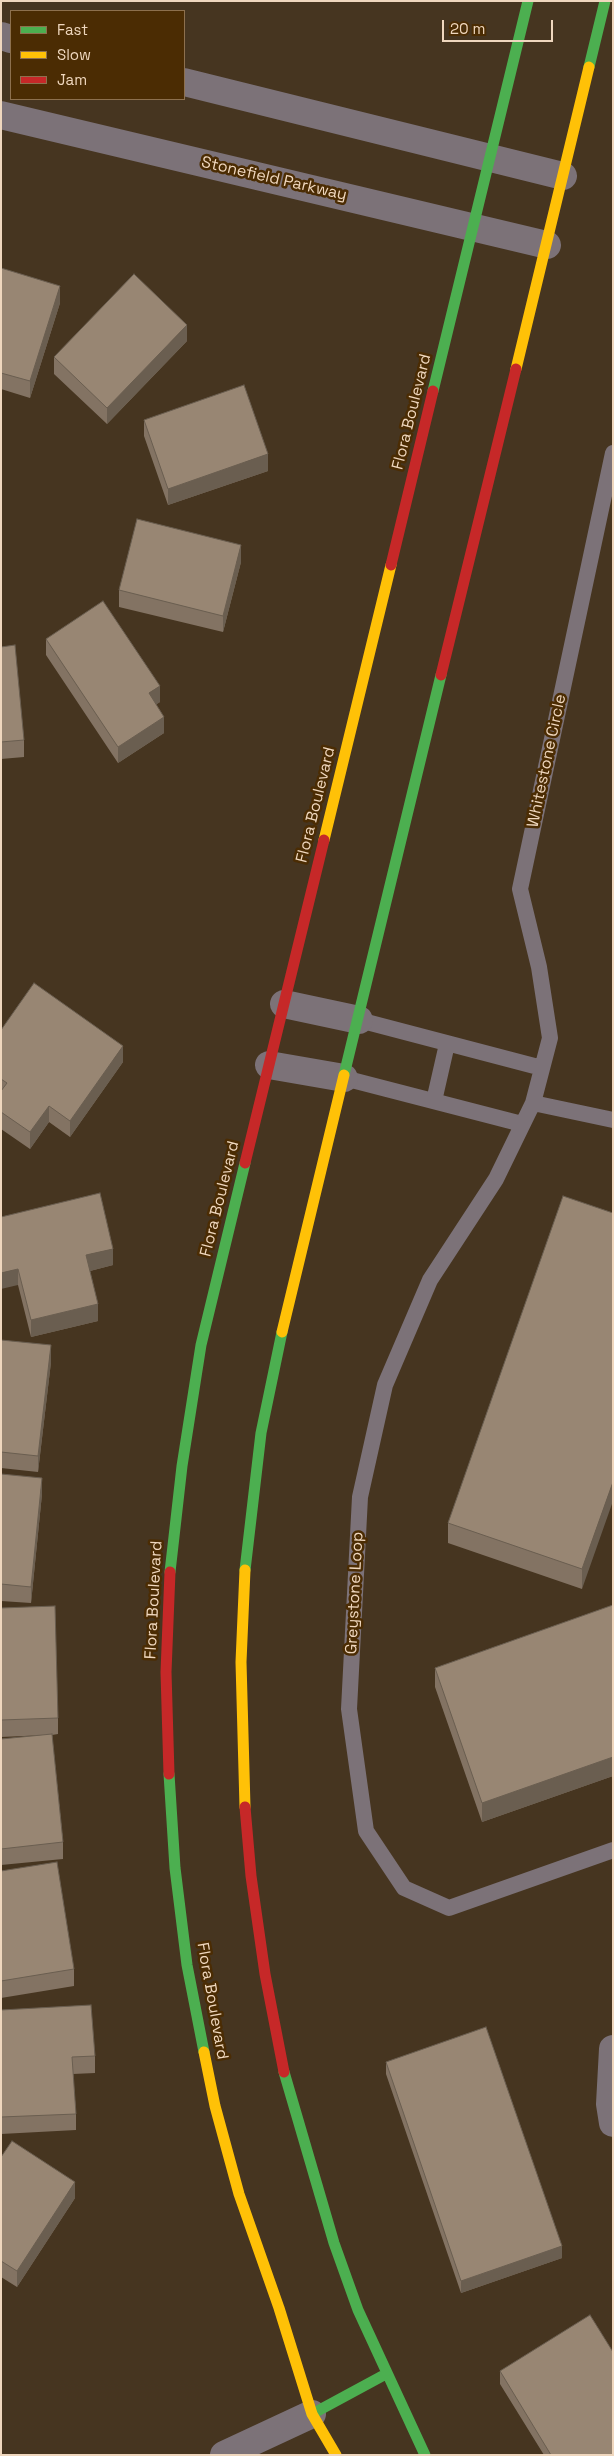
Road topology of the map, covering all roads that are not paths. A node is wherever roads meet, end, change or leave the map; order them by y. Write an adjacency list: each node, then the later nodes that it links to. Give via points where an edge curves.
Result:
1 (528, 1): 5 (street, Flora Boulevard)
2 (605, 1): 6 (street)
3 (185, 82): 5 (street)
4 (1, 115): 7 (street, Stonefield Parkway)
5 (490, 158): 6 (street); 7 (street, Flora Boulevard)
6 (563, 176): 8 (street)
7 (474, 227): 8 (street, Stonefield Parkway); 10 (street, Flora Boulevard)
8 (546, 245): 11 (street)
9 (613, 453): 14 (lane, Whitestone Circle, via 520,889 539,966 550,1038)
10 (284, 1004): 11 (street); 13 (street, Flora Boulevard)
11 (359, 1020): 12 (lane); 15 (street)
12 (447, 1044): 14 (lane); 16 (lane)
13 (269, 1065): 15 (street); 24 (street, Flora Boulevard, via 201,1345 182,1466 169,1597 166,1672 169,1786 187,1965 215,2106 239,2194)
14 (542, 1068): 17 (lane, Whitestone Circle)
15 (344, 1078): 16 (lane); 23 (street, via 284,1323 261,1433 246,1553 241,1662 244,1789 251,1876 282,2067 334,2243)
16 (434, 1101): 19 (lane)
17 (533, 1103): 18 (lane); 19 (lane, Greystone Loop)
18 (613, 1120)
19 (522, 1124): 20 (lane, Greystone Loop, via 496,1179 430,1280 385,1385 360,1497 349,1709 366,1831 404,1888 449,1908)
20 (613, 1850)
21 (613, 2049): 22 (street, via 610,2104)
22 (613, 2123)
23 (386, 2374): 24 (street); 27 (street)
24 (312, 2414): 25 (street); 26 (street, Flora Boulevard)
25 (224, 2455)
26 (336, 2455)
27 (424, 2455)

